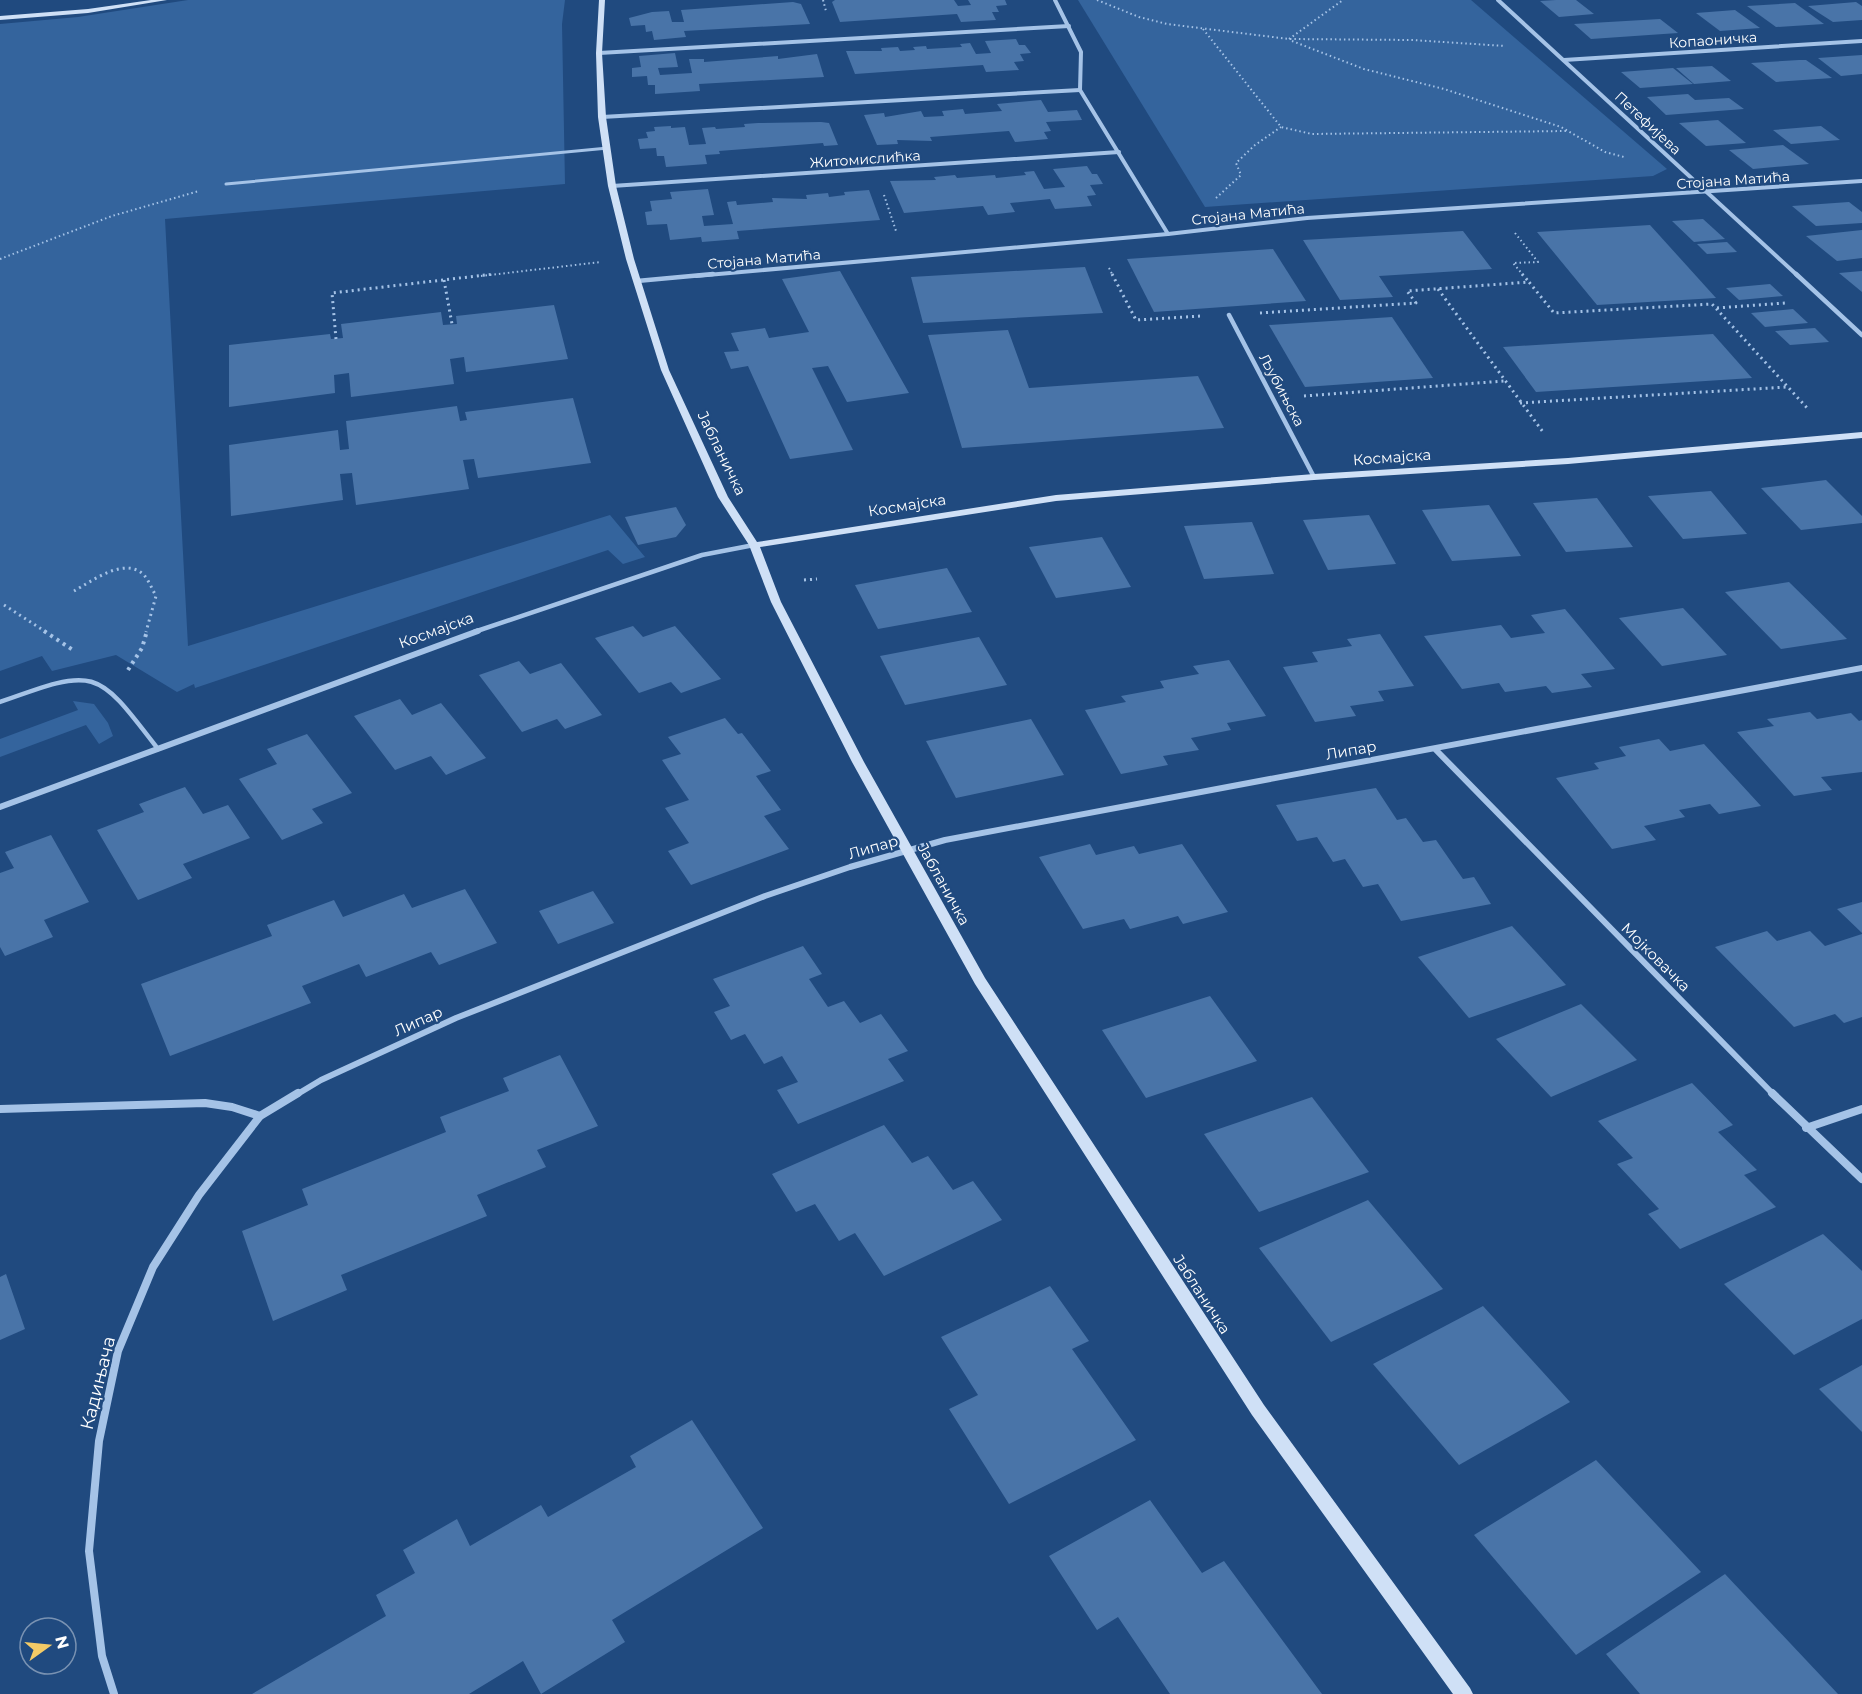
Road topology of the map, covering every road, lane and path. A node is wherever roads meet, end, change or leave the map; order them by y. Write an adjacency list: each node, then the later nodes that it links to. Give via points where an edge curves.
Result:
1 (164, 0): 7 (street)
2 (602, 0): 13 (street, Јабланичка)
3 (1055, 0): 8 (street)
4 (1097, 0): 9 (path, via 1139,17)
5 (1343, 0): 10 (path)
6 (1498, 0): 12 (street, Петефијева)
7 (0, 18)
8 (1069, 26): 13 (street); 15 (street, via 1081,52)
9 (1203, 28): 10 (path); 17 (path)
10 (1289, 39): 12 (path, via 1412,40); 18 (path, via 1364,69 1444,89)
11 (1862, 41): 14 (street, Копаоничка)
12 (1551, 48): 14 (street, Петефијева)
13 (599, 53): 16 (street, Јабланичка)
14 (1564, 60): 25 (street, Петефијева)
15 (1080, 90): 16 (street); 20 (street)
16 (602, 117): 19 (street, Јабланичка)
17 (1281, 127): 18 (path, via 1312,134); 26 (path, via 1236,163 1241,175)
18 (1568, 131): 21 (path, via 1605,152)
19 (608, 148): 23 (lane); 24 (street, Јабланичка)
20 (1119, 153): 24 (street, Житомислићка); 28 (street)
21 (1626, 158)
22 (1862, 181): 25 (street, Стојана Матића)
23 (226, 184): 30 (path, via 112,216)
24 (612, 186): 33 (street, Јабланичка)
25 (1707, 192): 28 (street, Стојана Матића, via 1426,209); 36 (street, Петефијева)
26 (1209, 201)
27 (1511, 228): 34 (path, via 1538,262 1513,263)
28 (1168, 234): 29 (street, Стојана Матића)
29 (1096, 240): 33 (street, Стојана Матића); 38 (path, via 1136,320)
30 (0, 259)
31 (604, 262): 32 (path)
32 (444, 280): 39 (path); 41 (path, via 332,293)
33 (637, 281): 50 (street, Јабланичка, via 665,370 692,432 723,497)
34 (1529, 282): 35 (path); 37 (path, via 1554,313 1712,304)
35 (1438, 288): 38 (path, via 1407,291 1416,303); 42 (path)
36 (1824, 300): 37 (path); 40 (street, Петефијева)
37 (1717, 308): 43 (path)
38 (1229, 315): 49 (street, Љубињска)
39 (452, 324)
40 (1862, 335)
41 (336, 339)
42 (1504, 381): 44 (path); 45 (path)
43 (1787, 387): 45 (path); 48 (path)
44 (1298, 396)
45 (1520, 403): 47 (path)
46 (1862, 435): 48 (street, Космајска)
47 (1549, 438)
48 (1835, 439): 49 (street, Космајска)
49 (1314, 477): 50 (street, Космајска, via 1056,498)
50 (754, 545): 59 (street, Космајска, via 693,558 500,623); 62 (street, Јабланичка, via 772,594)
51 (817, 579): 52 (path)
52 (804, 580)
53 (74, 591): 57 (path, via 111,572 131,568 143,574 156,596 142,648 127,671)
54 (4, 605): 55 (path)
55 (71, 649)
56 (1862, 668): 60 (street, Липар)
57 (107, 688): 58 (lane, via 84,680 68,680); 59 (lane)
58 (0, 702)
59 (158, 749): 61 (street, Космајска)
60 (1436, 750): 62 (street, Липар, via 959,836); 66 (street, Мојковачка)
61 (0, 807)
62 (907, 851): 65 (street, Липар, via 765,896 541,983 321,1080); 69 (street, Јабланичка, via 980,981 1232,1370)
63 (1862, 1108): 66 (street)
64 (0, 1109): 65 (street, via 205,1103)
65 (260, 1116): 68 (street, Кадињача, via 199,1195 153,1267 118,1351 99,1441 89,1551 102,1656)
66 (1806, 1128): 67 (street, Мојковачка)
67 (1862, 1179)
68 (114, 1694)
69 (1464, 1694)

